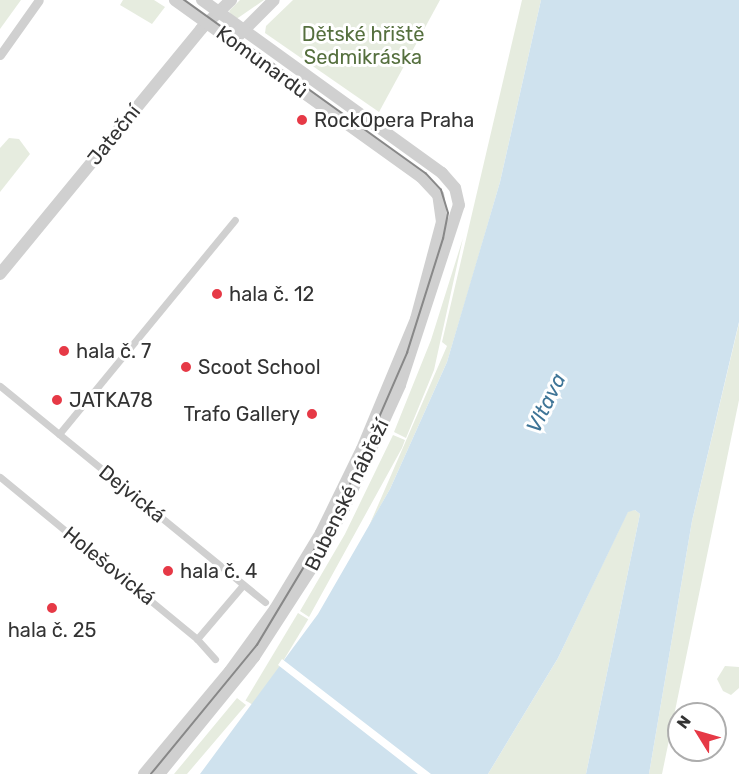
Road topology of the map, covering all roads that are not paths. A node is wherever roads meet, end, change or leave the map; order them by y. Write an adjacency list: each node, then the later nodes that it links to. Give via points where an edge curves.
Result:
1 (39, 0): 10 (street)
2 (175, 0): 7 (street, Komunardů)
3 (202, 0): 6 (street, Komunardů)
4 (231, 0): 6 (street, Jateční)
5 (274, 0): 8 (street)
6 (219, 12): 7 (street, Jateční); 8 (street, Komunardů)
7 (207, 23): 9 (street, Komunardů); 14 (street, Jateční)
8 (244, 30): 9 (street); 11 (street, Komunardů)
9 (232, 42): 12 (street, Komunardů)
10 (0, 55)
11 (450, 181): 23 (street, Bubenské nábřeží, via 458,197 457,220 400,385 363,470 316,561 283,614 243,672)
12 (435, 189): 22 (street, Bubenské nábřeží, via 442,222 416,319 339,497 275,609 230,671)
13 (235, 220): 16 (street)
14 (0, 274)
15 (0, 386): 16 (street, Dejvická)
16 (59, 434): 18 (street, Dejvická)
17 (0, 477): 20 (street, Holešovická)
18 (243, 585): 19 (street, Dejvická); 20 (street)
19 (265, 602)
20 (197, 639): 21 (street, Holešovická)
21 (215, 659)
22 (144, 774)
23 (159, 774)

